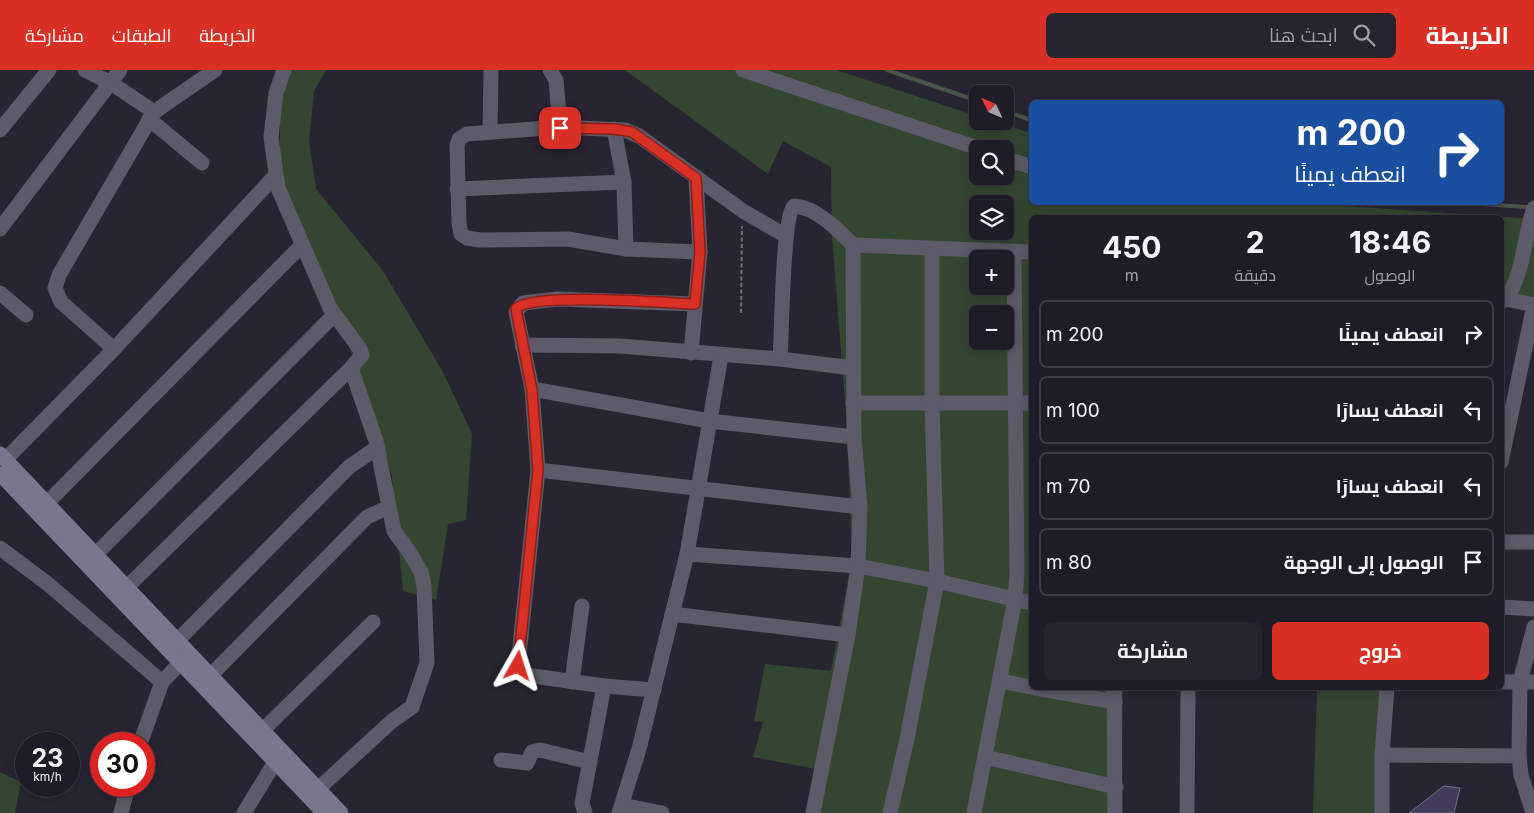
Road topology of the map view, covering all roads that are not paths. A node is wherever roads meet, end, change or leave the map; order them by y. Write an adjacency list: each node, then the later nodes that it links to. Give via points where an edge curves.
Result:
1 (49, 70): 13 (street)
2 (85, 70): 9 (street)
3 (120, 70): 9 (street)
4 (216, 70): 10 (street)
5 (284, 70): 19 (street, via 273,113)
6 (492, 70): 14 (street)
7 (550, 70): 11 (street, via 556,80)
8 (743, 70): 15 (street)
9 (111, 82): 10 (street); 24 (street)
10 (152, 116): 17 (street); 41 (street, via 59,275 55,288 60,302)
11 (560, 128): 12 (street); 14 (street)
12 (614, 129): 20 (street, via 639,136); 21 (street)
13 (0, 130)
14 (490, 131): 22 (street, via 467,134 459,139)
15 (969, 145)
16 (1014, 161): 18 (street)
17 (202, 163)
18 (1029, 166)
19 (275, 176): 26 (street); 41 (street)
20 (696, 178): 25 (street); 31 (street)
21 (624, 182): 22 (street); 28 (street)
22 (458, 189): 28 (street, via 461,234 467,238 568,239)
23 (1534, 208): 35 (street, via 1515,283)
24 (0, 229)
25 (786, 236): 27 (street, via 792,208 796,205 835,227); 44 (street)
26 (302, 245): 39 (street); 59 (street)
27 (853, 245): 29 (street); 46 (street)
28 (626, 249): 31 (street)
29 (932, 249): 30 (street); 49 (street)
30 (969, 250)
31 (700, 252): 36 (street)
32 (1014, 252): 33 (street); 50 (street)
33 (1029, 252)
34 (0, 294): 38 (street)
35 (1504, 300): 37 (street)
36 (695, 304): 40 (street, via 557,299 523,303 516,312); 42 (street)
37 (1534, 305): 54 (street)
38 (26, 315)
39 (334, 315): 45 (street, via 360,349 360,359); 65 (street)
40 (522, 345): 42 (street, via 620,346); 47 (street)
41 (114, 348): 55 (street)
42 (690, 353): 43 (street)
43 (721, 356): 44 (street); 51 (street)
44 (780, 359): 46 (street)
45 (351, 368): 53 (street); 69 (street)
46 (853, 368): 48 (street)
47 (532, 390): 51 (street); 56 (street)
48 (853, 403): 49 (street); 52 (street)
49 (932, 403): 50 (street); 68 (street)
50 (1024, 403): 70 (street)
51 (709, 421): 52 (street); 58 (street)
52 (854, 437): 61 (street)
53 (378, 447): 60 (street); 79 (street, via 349,467)
54 (1504, 448)
55 (3, 456): 59 (street)
56 (538, 470): 58 (street); 84 (street, via 518,666 526,675)
57 (0, 474): 80 (street)
58 (699, 490): 61 (street); 66 (street)
59 (47, 503): 65 (street)
60 (389, 507): 81 (street, via 367,517); 103 (street, via 394,531 417,563 424,586 427,656 423,679 412,707 392,721)
61 (860, 507): 67 (street)
62 (1504, 542): 63 (street)
63 (1534, 542)
64 (0, 548): 83 (street, via 48,584)
65 (96, 554): 69 (street)
66 (687, 554): 67 (street); 75 (street)
67 (858, 566): 68 (street); 78 (street)
68 (937, 581): 70 (street); 113 (street)
69 (127, 588): 79 (street)
70 (1015, 599): 71 (street); 82 (street)
71 (1029, 602)
72 (582, 606): 84 (street)
73 (1504, 608): 74 (street)
74 (1534, 608)
75 (672, 614): 78 (street); 89 (street)
76 (373, 622): 94 (street)
77 (1534, 627): 86 (street)
78 (848, 635): 112 (street)
79 (178, 640): 80 (street)
80 (185, 658): 81 (street); 83 (street); 100 (street)
81 (210, 675): 94 (street)
82 (1000, 681): 88 (street); 98 (street)
83 (162, 682): 95 (street)
84 (572, 682): 87 (street)
85 (1504, 682): 86 (street)
86 (1527, 682): 97 (street)
87 (604, 686): 89 (street); 101 (street)
88 (1029, 687)
89 (654, 690): 105 (street)
90 (1058, 690): 93 (street)
91 (1188, 690): 116 (street)
92 (1387, 690): 96 (street)
93 (1114, 695): 102 (street)
94 (263, 730): 103 (street)
95 (144, 732)
96 (1382, 755): 97 (street); 117 (street)
97 (1519, 756): 118 (street, via 1521,776)
98 (985, 757): 102 (street); 114 (street)
99 (501, 760): 101 (street, via 527,763 532,752 540,750)
100 (275, 762): 107 (street); 108 (street)
101 (590, 762): 110 (street, via 582,803)
102 (1116, 787): 115 (street)
103 (318, 789): 109 (street)
104 (125, 797): 106 (street)
105 (620, 809): 111 (street)
106 (121, 813)
107 (244, 813)
108 (324, 813)
109 (341, 813)
110 (585, 813)
111 (662, 813)
112 (814, 813)
113 (890, 813)
114 (974, 813)
115 (1115, 813)
116 (1187, 813)
117 (1382, 813)
118 (1533, 813)

